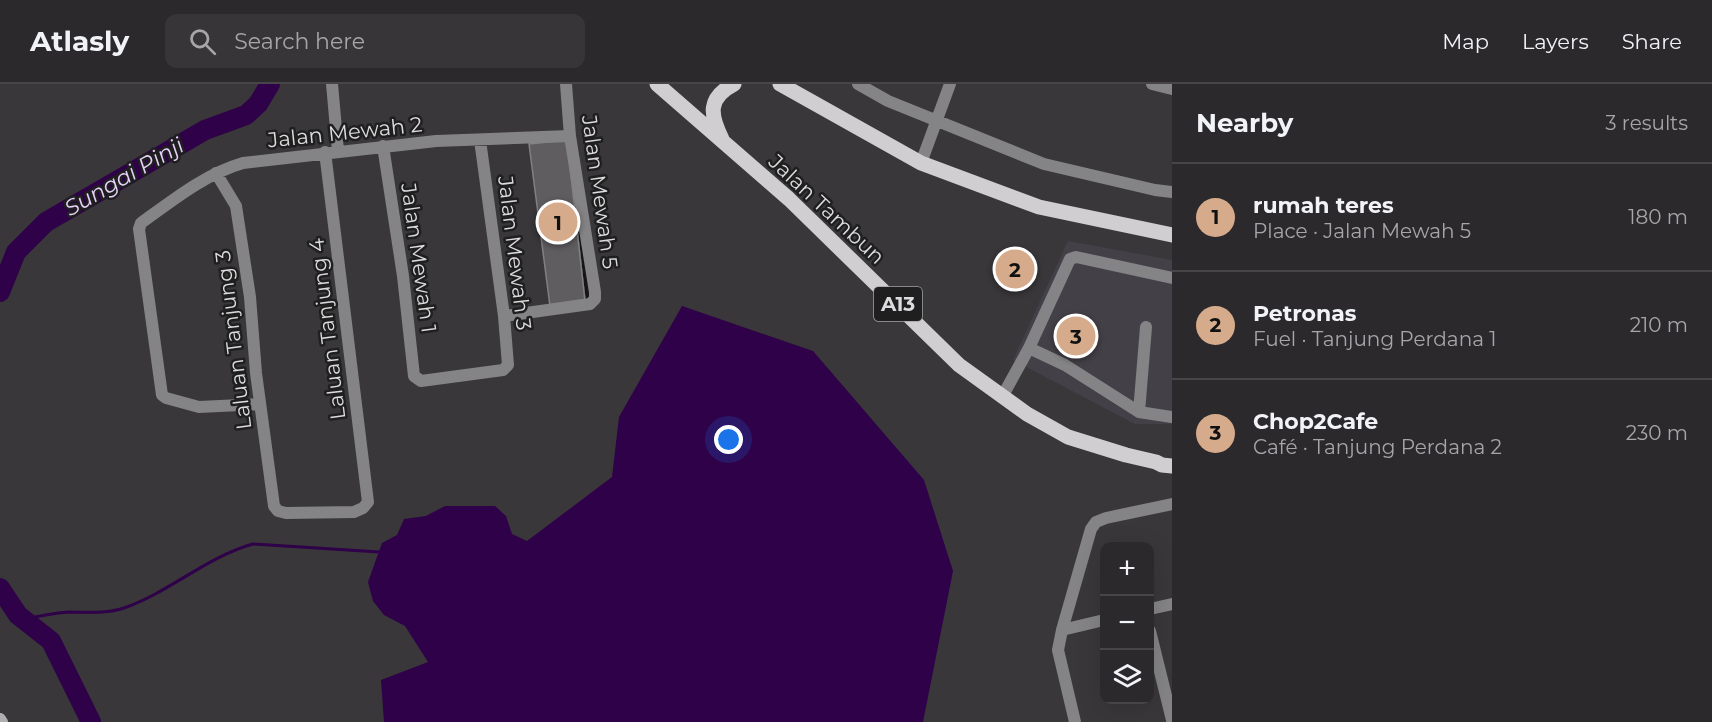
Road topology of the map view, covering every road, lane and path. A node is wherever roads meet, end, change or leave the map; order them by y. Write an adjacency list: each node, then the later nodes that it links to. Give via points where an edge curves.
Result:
1 (332, 84): 15 (street, Laluan Tanjung 4)
2 (566, 84): 11 (street, Jalan Mewah 5)
3 (657, 84): 13 (main road, Jalan Tambun / A13)
4 (734, 84): 13 (main road, via 725,89 712,109)
5 (780, 84): 16 (main road)
6 (858, 84): 10 (street, via 888,102)
7 (950, 84): 10 (street)
8 (1152, 84): 9 (street)
9 (1172, 89)
10 (936, 122): 16 (street); 18 (street, via 1044,164)
11 (570, 136): 12 (street, Jalan Mewah 2); 21 (street, Jalan Mewah 5, via 594,299 590,304)
12 (480, 140): 14 (street, Jalan Mewah 2); 21 (street, Jalan Mewah 3)
13 (725, 144): 25 (main road, Jalan Tambun / A13, via 789,199 959,365)
14 (383, 146): 15 (street, Jalan Mewah 2); 24 (street, Jalan Mewah 1, via 414,376 421,381)
15 (332, 152): 17 (street, Jalan Mewah 2, via 243,163); 31 (street, Laluan Tanjung 4, via 368,501 354,512 286,513)
16 (921, 163): 19 (main road, via 1039,207)
17 (216, 173): 26 (street, Laluan Tanjung 3, via 236,206); 26 (street, Jalan Mewah 2, via 141,223 139,229 162,395 199,407)
18 (1172, 192)
19 (1172, 235)
20 (1172, 278): 23 (street, via 1076,257 1070,259)
21 (504, 316): 24 (street, Jalan Mewah 3, via 508,362)
22 (1146, 327): 27 (street)
23 (1029, 348): 25 (street); 27 (street, via 1065,365)
24 (503, 370)
25 (1002, 397): 29 (main road, Jalan Tambun / A13, via 1068,437)
26 (260, 404): 31 (street, Laluan Tanjung 3)
27 (1139, 412): 28 (street)
28 (1172, 417)
29 (1168, 464)
30 (1172, 504): 35 (street, via 1096,522)
31 (274, 507)
32 (1172, 604): 33 (street)
33 (1154, 608)
34 (1100, 621): 35 (street)
35 (1062, 630): 38 (street, via 1058,650)
36 (1154, 650): 37 (street)
37 (1172, 720)
38 (1075, 722)

